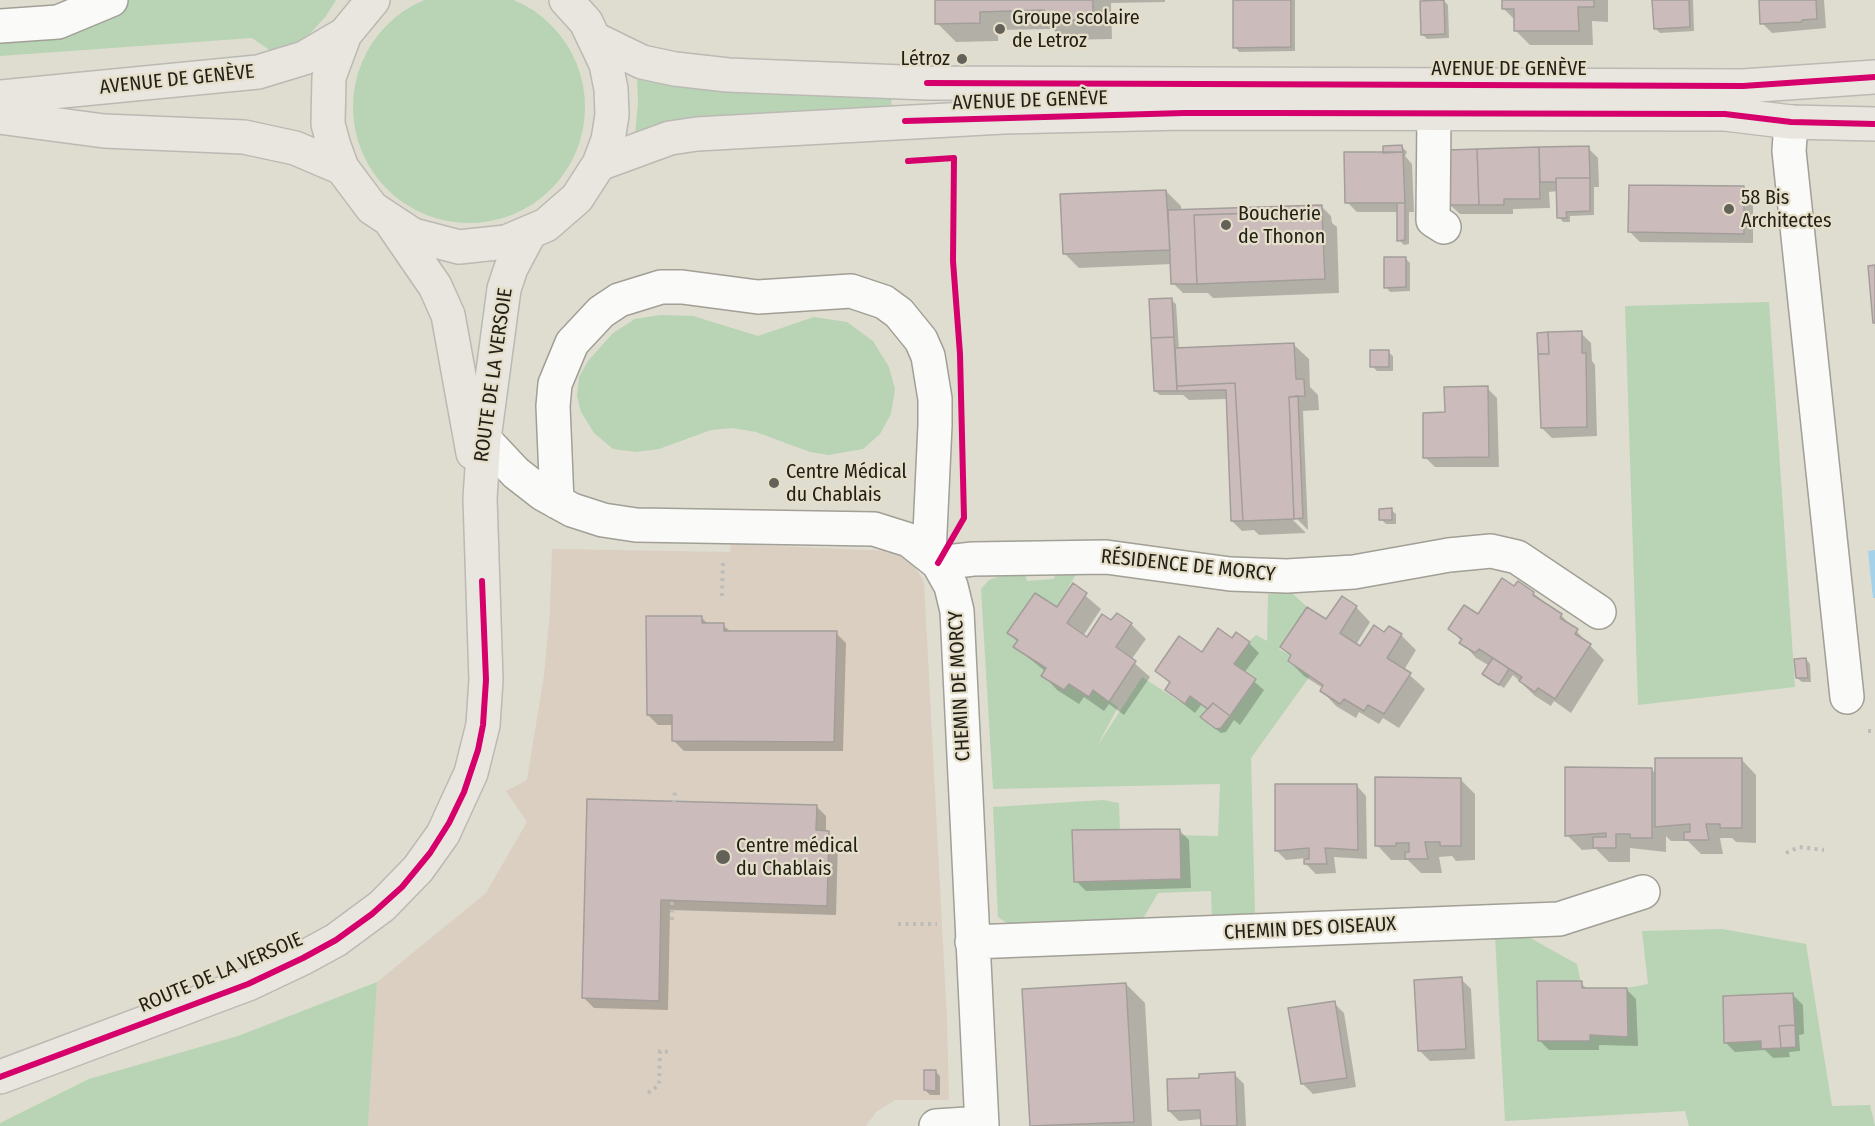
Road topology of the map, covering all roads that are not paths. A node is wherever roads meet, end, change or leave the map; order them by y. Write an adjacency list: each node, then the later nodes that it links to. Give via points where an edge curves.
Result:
1 (111, 0): 4 (street, via 58,22)
2 (566, 0): 6 (main road)
3 (367, 3): 5 (main road)
4 (0, 26)
5 (345, 34): 8 (main road, AVENUE DE GENÈVE, via 303,58 258,72); 14 (main road, via 329,77 327,101 328,124)
6 (597, 40): 7 (main road, AVENUE DE GENÈVE, via 642,62 675,69 728,75 927,83 1743,86); 13 (main road, via 611,89 612,115)
7 (1866, 77): 12 (main road)
8 (0, 98)
9 (1434, 115): 11 (main road, AVENUE DE GENÈVE, via 1725,114); 13 (main road, AVENUE DE GENÈVE, via 1026,116 697,134 657,142); 16 (street, via 1432,220)
10 (0, 117): 14 (main road, via 104,131 244,137 296,148)
11 (1791, 122): 12 (main road, AVENUE DE GENÈVE); 23 (street, via 1789,151)
12 (1866, 124)
13 (599, 164): 17 (main road, via 577,198)
14 (342, 168): 15 (main road, via 372,208)
15 (392, 224): 17 (main road, via 413,235 459,247 507,242); 19 (main road, ROUTE DE LA VERSOIE, via 435,286 448,315)
16 (1444, 227)
17 (529, 234): 18 (main road, ROUTE DE LA VERSOIE, via 510,268 504,289)
18 (484, 440): 19 (main road, ROUTE DE LA VERSOIE); 20 (street, via 529,484)
19 (480, 486): 26 (main road, ROUTE DE LA VERSOIE, via 486,680 483,724 460,802 418,869 372,914 303,958 248,984)
20 (557, 502): 21 (street, via 587,516 636,525 874,529 909,540); 21 (street, via 555,384 572,344 601,312 619,300 661,287 758,297 851,291 884,302 899,313 921,340 928,356 935,416)
21 (934, 558): 22 (street, RÉSIDENCE DE MORCY, via 1106,557 1230,574 1287,576 1354,572 1449,555 1498,551 1517,557); 25 (street, CHEMIN DE MORCY, via 951,585 957,611)
22 (1599, 612)
23 (1847, 697)
24 (1643, 892): 25 (street, CHEMIN DES OISEAUX, via 1559,919)
25 (972, 942): 27 (street, CHEMIN DE MORCY)
26 (0, 1077)
27 (982, 1125): 28 (street)
28 (936, 1126)

